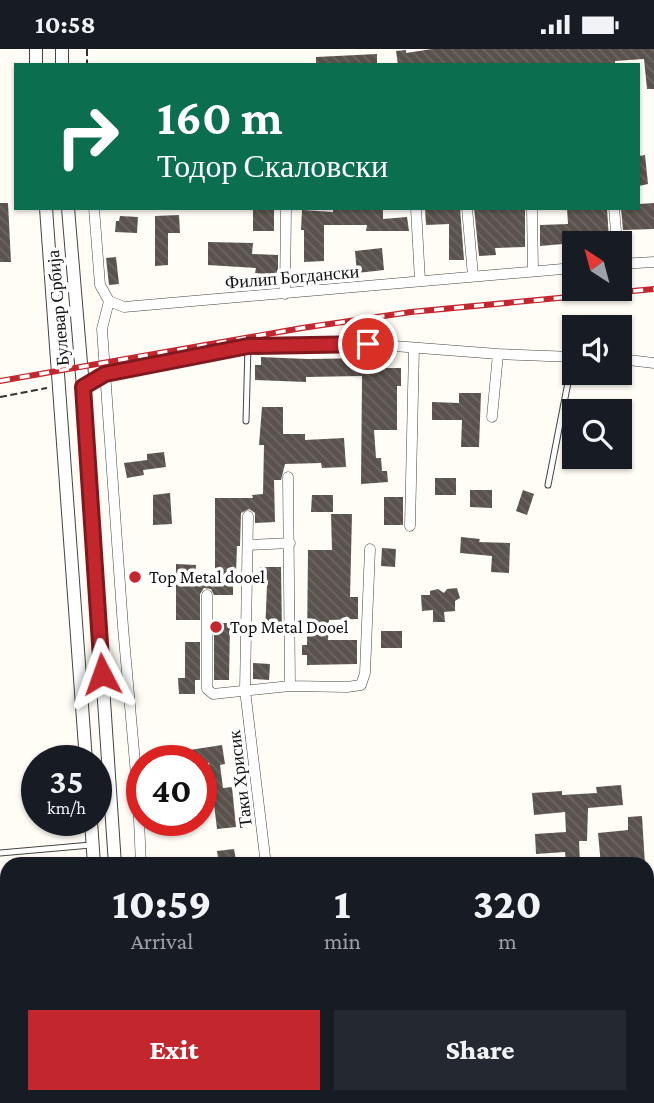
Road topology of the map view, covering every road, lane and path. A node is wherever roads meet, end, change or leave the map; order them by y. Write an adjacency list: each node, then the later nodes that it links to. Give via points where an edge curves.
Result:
1 (47, 210): 25 (street, Булевар Србија)
2 (68, 210): 27 (street, Булевар Србија)
3 (94, 210): 17 (street, via 100,285)
4 (286, 210): 16 (street)
5 (416, 210): 15 (street)
6 (467, 210): 14 (street)
7 (532, 210): 13 (street)
8 (614, 210): 9 (street)
9 (616, 231)
10 (654, 262): 11 (street)
11 (632, 263)
12 (562, 269): 13 (street, Филип Богдански)
13 (533, 271): 14 (street, Филип Богдански)
14 (473, 276): 15 (street, Филип Богдански)
15 (420, 281): 16 (street, Филип Богдански)
16 (285, 294): 17 (street, Филип Богдански, via 136,307)
17 (109, 301): 24 (street, via 102,330)
18 (248, 346): 19 (street); 24 (street); 30 (lane)
19 (414, 348): 20 (street); 34 (street)
20 (498, 354): 21 (street); 29 (street)
21 (562, 356)
22 (632, 360): 23 (street)
23 (654, 363)
24 (105, 374): 27 (street); 47 (street)
25 (59, 385): 28 (path); 41 (street, Булевар Србија)
26 (568, 385): 32 (lane)
27 (83, 387): 46 (street, Булевар Србија)
28 (0, 397)
29 (492, 417)
30 (246, 421)
31 (288, 477): 35 (street)
32 (548, 485)
33 (248, 516): 36 (street, Таки Хрисик)
34 (410, 526)
35 (290, 543): 36 (street); 39 (street)
36 (248, 545): 40 (street, Таки Хрисик)
37 (370, 549): 39 (street, via 361,685)
38 (207, 595): 40 (street, via 207,689 213,694)
39 (290, 686): 40 (street)
40 (245, 690): 48 (street, Таки Хрисик)
41 (85, 745)
42 (91, 836): 43 (street)
43 (92, 845): 44 (lane); 45 (street)
44 (0, 853)
45 (93, 857)
46 (114, 857)
47 (141, 857)
48 (265, 857)

